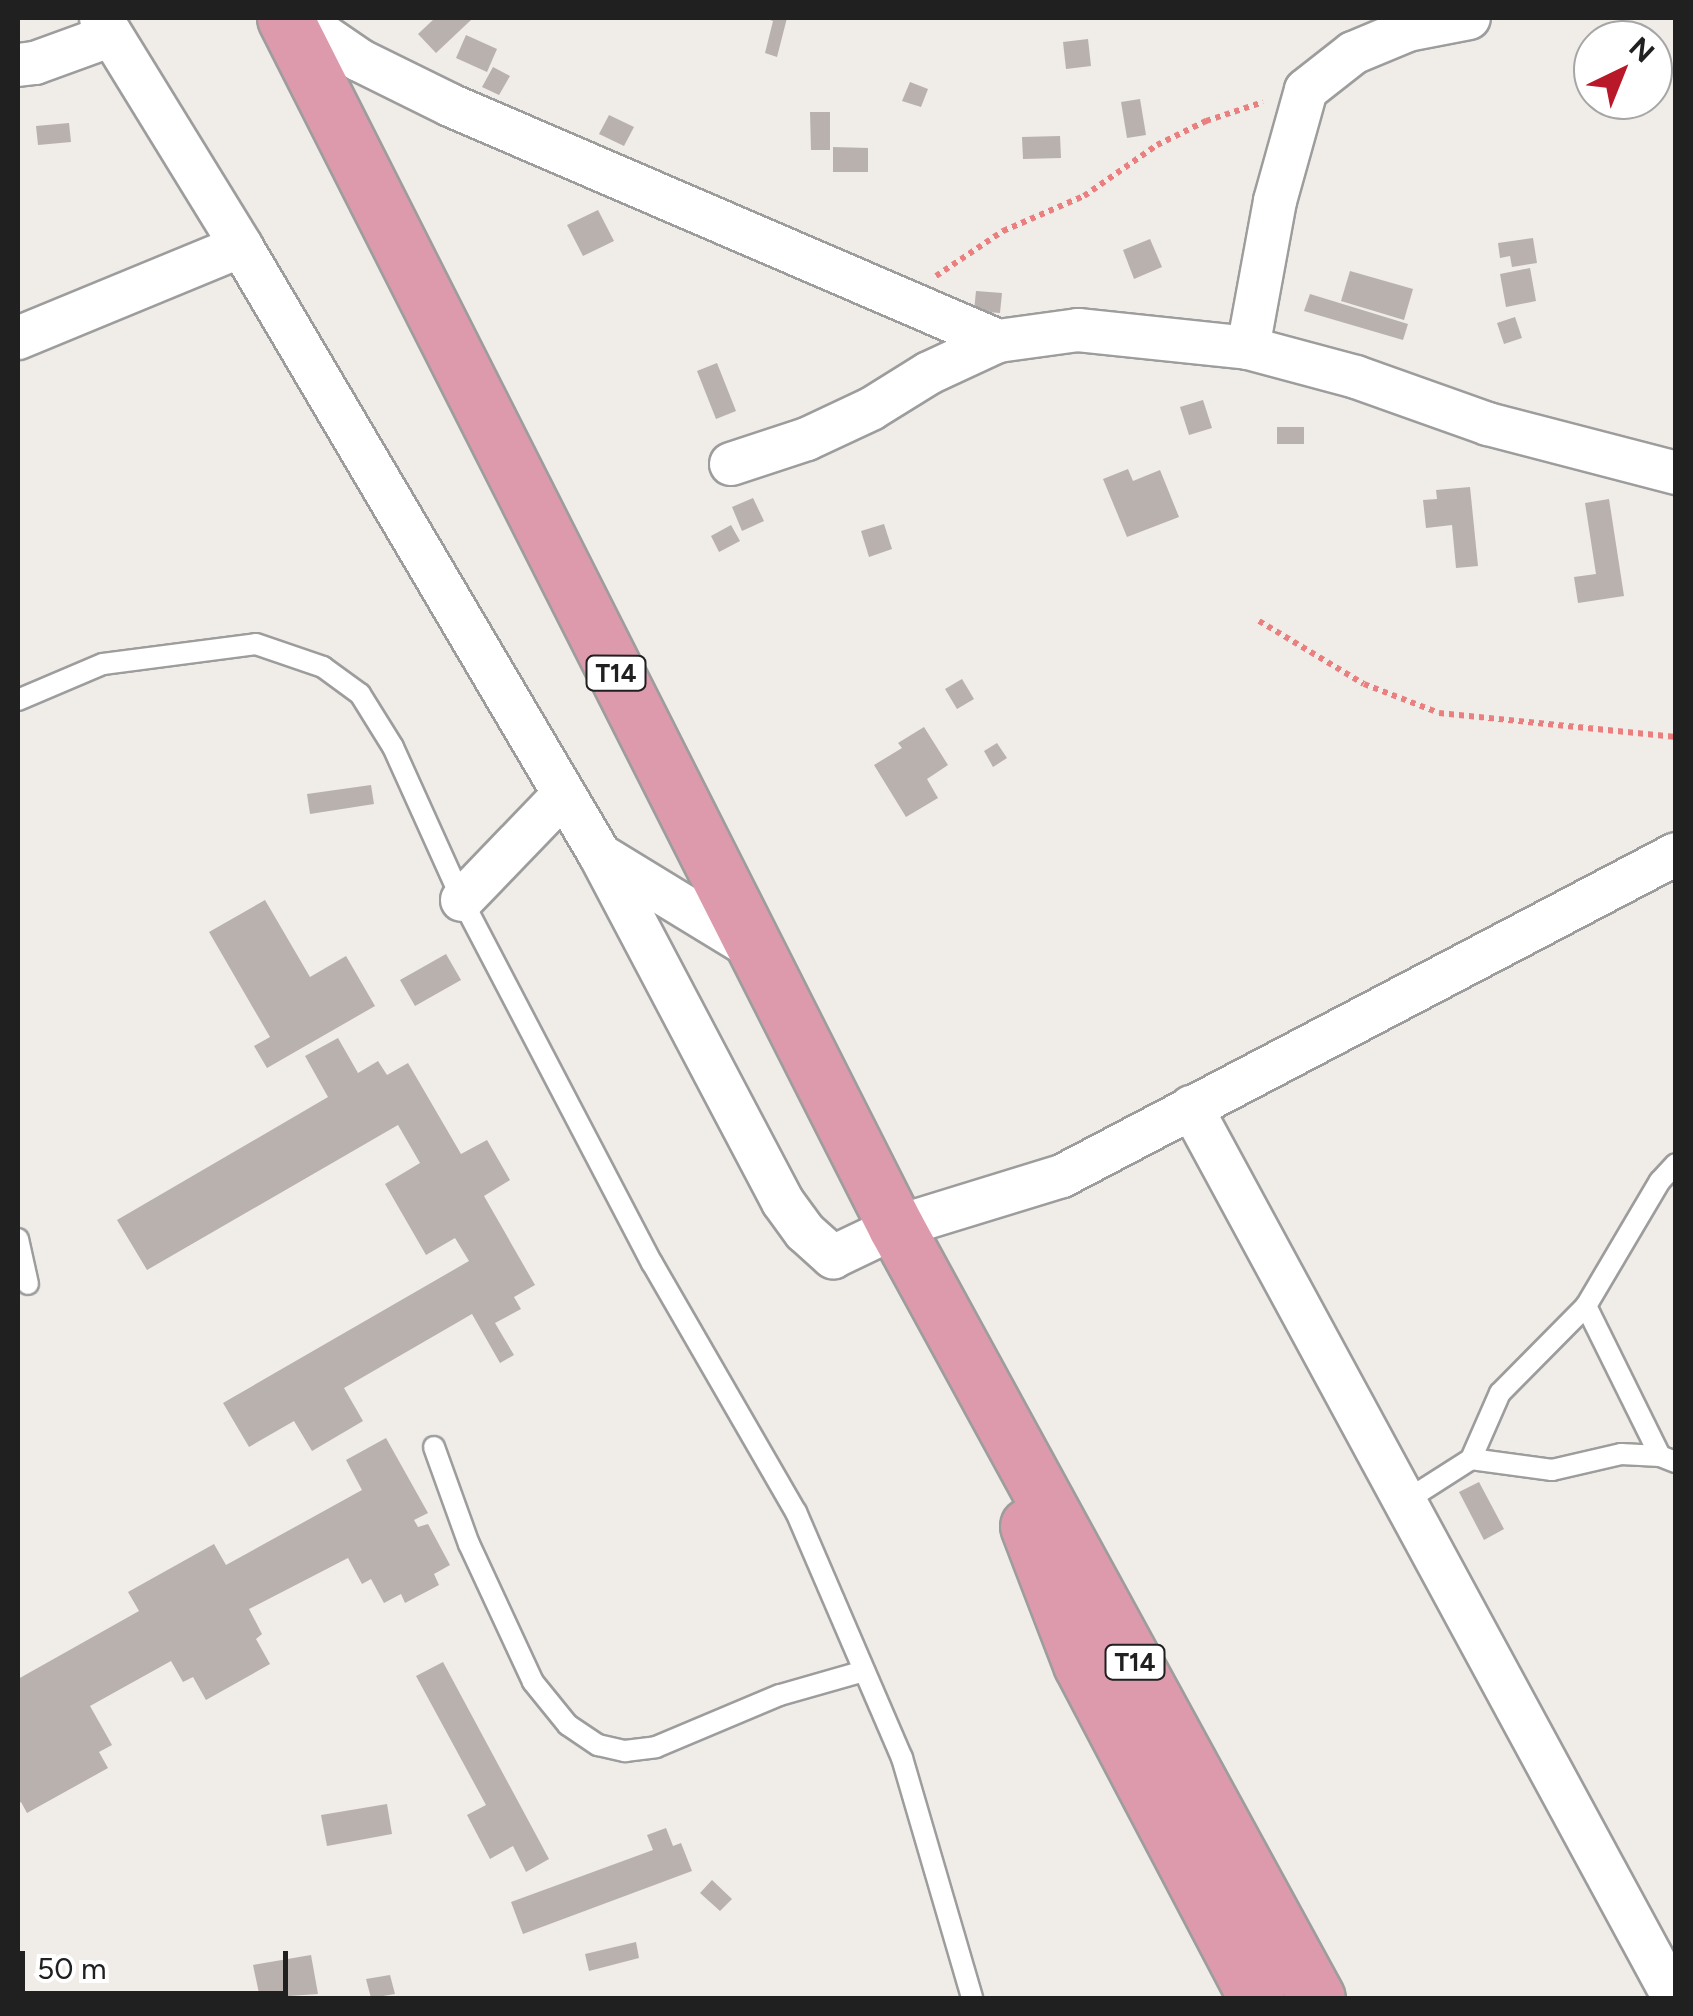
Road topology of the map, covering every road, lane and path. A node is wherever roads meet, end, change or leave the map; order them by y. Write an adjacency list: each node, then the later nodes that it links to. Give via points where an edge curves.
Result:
1 (285, 18): 22 (highway, T14)
2 (298, 18): 9 (street, via 359,60 450,105)
3 (1469, 18): 5 (street)
4 (105, 27): 6 (street); 8 (street)
5 (1355, 35): 7 (street)
6 (18, 65)
7 (1306, 90): 9 (path, via 1206,121 1157,145 1084,196 963,255); 12 (street, via 1275,201)
8 (241, 246): 10 (street); 18 (street)
9 (904, 302): 11 (street)
10 (18, 338)
11 (998, 341): 12 (street, via 1078,330); 13 (street, via 929,372 871,410)
12 (1248, 348): 14 (street, via 1488,424)
13 (731, 464)
14 (1676, 473)
15 (1258, 621): 17 (path, via 1364,684 1439,713)
16 (18, 700): 21 (lane, via 102,664 256,644 323,667 360,694 393,747)
17 (1676, 736)
18 (564, 794): 20 (street); 21 (street)
19 (1676, 854): 23 (street)
20 (600, 855): 22 (street); 25 (street, via 805,1232 834,1257)
21 (462, 900): 34 (lane, via 652,1263 796,1512)
22 (757, 951): 25 (highway, T14)
23 (1190, 1107): 25 (street, via 1062,1176); 33 (street)
24 (1676, 1164): 28 (lane)
25 (896, 1227): 29 (highway, T14)
26 (18, 1238): 27 (lane)
27 (28, 1284)
28 (1586, 1306): 31 (lane); 32 (lane, via 1500,1393)
29 (952, 1327): 35 (highway, T14); 37 (highway, T14, via 1081,1664)
30 (434, 1447): 34 (lane, via 469,1544 533,1682 568,1726 598,1745 656,1747 780,1695)
31 (1668, 1459): 32 (lane, via 1621,1454 1552,1470)
32 (1471, 1460): 33 (lane)
33 (1407, 1500): 38 (street)
34 (864, 1671): 36 (lane, via 902,1758)
35 (1308, 1996)
36 (972, 1998)
37 (1256, 1998)
38 (1674, 1998)

